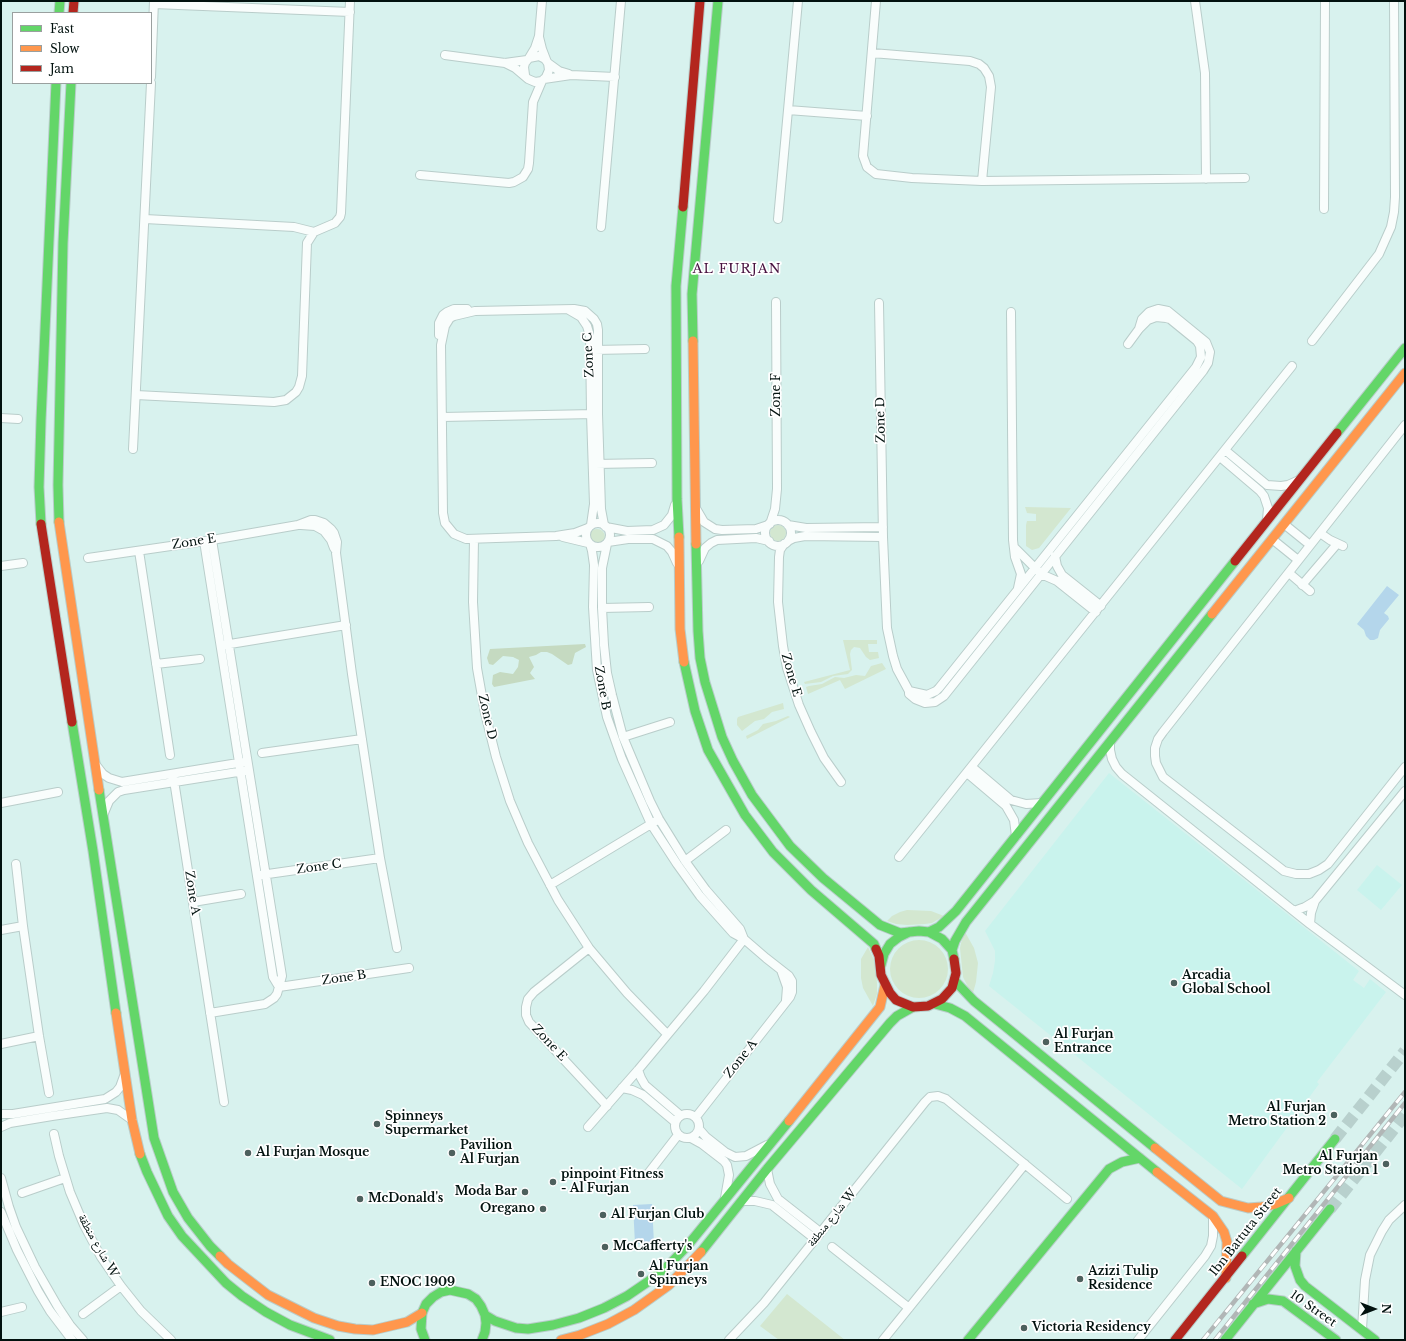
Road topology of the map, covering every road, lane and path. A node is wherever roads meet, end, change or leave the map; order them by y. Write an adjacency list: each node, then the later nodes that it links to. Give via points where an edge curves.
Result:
1 (60, 1): 14 (street)
2 (74, 1): 15 (street)
3 (350, 1): 16 (street)
4 (542, 1): 17 (street)
5 (621, 1): 26 (street)
6 (700, 1): 68 (street, via 676,286)
7 (718, 1): 67 (street, via 692,294)
8 (798, 1): 32 (street)
9 (876, 1): 19 (street)
10 (1195, 1): 36 (street, via 1205,73)
11 (1325, 1): 38 (street)
12 (1394, 1): 47 (street, via 1394,212 1379,254)
13 (154, 2): 16 (street); 18 (street)
14 (59, 12)
15 (73, 12)
16 (350, 12): 42 (street, via 342,213 335,223)
17 (539, 36): 21 (street); 23 (street)
18 (152, 52)
19 (872, 53): 33 (street); 37 (street, via 970,61 984,68 990,76 991,87)
20 (445, 56): 22 (street)
21 (528, 59): 22 (street); 23 (street, via 539,56); 25 (street, via 524,67)
22 (504, 63): 25 (street)
23 (547, 63): 24 (street); 27 (street, via 548,74)
24 (571, 75): 26 (street); 27 (street)
25 (527, 77): 27 (street, via 535,82); 31 (street)
26 (615, 77): 41 (street)
27 (543, 80): 31 (street)
28 (56, 84): 149 (street, via 41,420 40,506 46,559)
29 (71, 84): 116 (street, via 63,243 58,505)
30 (151, 84): 39 (street)
31 (533, 102): 34 (street, via 529,163 526,173 518,180 509,183)
32 (788, 110): 33 (street); 40 (street)
33 (867, 116): 37 (street, via 863,156 867,167 876,174)
34 (420, 175)
35 (1245, 178): 36 (street)
36 (1206, 179): 37 (street)
37 (982, 181)
38 (1324, 210)
39 (145, 219): 42 (street, via 294,227); 54 (street)
40 (778, 219)
41 (601, 227)
42 (314, 232): 54 (street, via 307,243 302,376 299,387 291,397 274,402)
43 (776, 302): 66 (street, Zone F)
44 (879, 303): 75 (street, Zone D)
45 (1011, 312): 87 (street)
46 (1139, 329): 48 (street); 89 (street, via 1142,319 1149,312 1158,309 1168,311 1206,342 1209,360 1203,371); 95 (street, via 1152,319 1170,319 1197,341 1201,352 1199,362)
47 (1312, 341)
48 (1128, 344)
49 (1405, 348): 65 (street)
50 (645, 349): 51 (street)
51 (594, 350): 55 (street, Zone C); 56 (street, Zone C, via 587,326 581,317 568,309 475,311 459,314 450,318 445,326 442,345)
52 (1292, 366): 61 (street)
53 (1405, 373): 71 (street)
54 (136, 395): 60 (street)
55 (594, 414): 56 (street); 64 (street, Zone C)
56 (442, 417): 79 (street, via 444,518 454,534)
57 (1, 418): 58 (street)
58 (18, 419)
59 (1405, 425): 76 (street)
60 (134, 449)
61 (1225, 450): 62 (street); 65 (street, via 1267,484 1288,485)
62 (1220, 457): 69 (street, via 1264,496 1268,508); 104 (street)
63 (652, 463): 64 (street)
64 (596, 464): 73 (street, Zone C); 74 (street, Zone C)
65 (1301, 478): 69 (street)
66 (777, 489): 70 (street); 72 (street, via 775,509)
67 (695, 498): 72 (street, via 704,522 715,529 756,530); 98 (street)
68 (677, 499): 73 (street, via 672,515 659,528 627,531); 96 (street)
69 (1267, 520): 125 (street)
70 (786, 523): 72 (street, via 778,520); 75 (street, via 806,528); 83 (street, via 791,534)
71 (1284, 524): 80 (street); 86 (street)
72 (769, 525): 82 (street, via 766,531)
73 (605, 526): 74 (street, via 600,523); 84 (street, via 610,534)
74 (590, 527): 77 (street, via 580,532); 85 (street, via 586,535)
75 (883, 527): 78 (street, Zone D)
76 (1320, 533): 86 (street); 99 (street, via 1340,545)
77 (556, 536): 79 (street); 85 (street)
78 (883, 536): 83 (street, via 805,536); 109 (street, Zone D, via 888,638 898,669)
79 (474, 539): 137 (street, Zone D, via 473,602 477,668 485,713 510,801 528,843)
80 (1272, 539): 92 (street); 113 (street)
81 (208, 540): 88 (street, Zone E); 105 (street, Zone E, via 298,525 315,526 324,531 336,553); 106 (street)
82 (771, 542): 83 (street, via 779,546); 90 (street); 98 (street, via 756,538 717,540 701,555)
83 (786, 542): 90 (street, via 780,550)
84 (607, 543): 85 (street, via 596,547); 96 (street, via 621,539 646,538 660,542 672,552); 103 (street, Zone B, via 603,564)
85 (589, 544): 128 (street, Zone B, via 593,557 595,646 602,696 619,752)
86 (1310, 545): 92 (street)
87 (1014, 547): 95 (street); 100 (street, via 1020,574)
88 (139, 551): 91 (street, Zone E); 108 (street)
89 (1055, 556): 95 (street); 104 (street, via 1062,575)
90 (779, 557): 121 (street, Zone E, via 777,580 780,624 787,668 811,732 824,758)
91 (88, 558)
92 (1298, 560): 97 (street)
93 (22, 563): 94 (street)
94 (1, 566)
95 (1038, 571): 100 (street); 104 (street); 109 (street, via 940,699 924,703 914,699)
96 (680, 572): 153 (street, via 680,629 686,676 701,730 717,768 745,815 773,852 811,890 869,939 877,950)
97 (1288, 574): 99 (street); 118 (street, via 1158,740 1155,756 1159,771 1163,777 1284,871 1303,874 1319,870 1328,864)
98 (696, 575): 145 (street, via 700,658 705,682 722,737 752,795 790,846 823,878 880,925 894,931)
99 (1302, 585): 101 (street)
100 (1018, 590): 109 (street, via 936,691 927,694)
101 (1310, 591)
102 (650, 607): 103 (street)
103 (602, 608): 111 (street, Zone B, via 607,673)
104 (1098, 609): 119 (street)
105 (346, 625): 106 (street); 112 (street, Zone E)
106 (224, 645): 117 (street)
107 (200, 659): 108 (street)
108 (156, 664): 115 (street)
109 (909, 691)
110 (670, 722): 111 (street)
111 (623, 737): 127 (street, Zone B)
112 (362, 739): 114 (street); 132 (street, Zone E)
113 (1110, 741): 141 (street, via 1112,759 1122,774); 152 (street, via 966,922)
114 (262, 753)
115 (170, 755)
116 (95, 763): 120 (street, via 103,774 115,781); 126 (street)
117 (244, 766): 120 (street); 135 (street); 136 (street)
118 (1405, 767)
119 (969, 770): 125 (street, via 1011,800 1026,804); 130 (street, via 1006,806 1014,820); 131 (street)
120 (174, 777): 126 (street, via 118,792 106,806); 140 (street, Zone A)
121 (841, 782)
122 (1405, 791): 139 (street)
123 (58, 792): 124 (street)
124 (1, 802)
125 (1042, 803): 130 (street)
126 (103, 818): 147 (street)
127 (659, 819): 128 (street); 133 (street, Zone B)
128 (651, 824): 137 (street); 148 (street, Zone B, via 700,896 732,933)
129 (726, 830): 133 (street)
130 (1016, 836): 146 (street, via 956,911 939,927)
131 (899, 857)
132 (380, 858): 135 (street, Zone C); 150 (street, Zone E)
133 (685, 861): 148 (street, Zone B, via 740,929)
134 (16, 864): 143 (street)
135 (266, 874): 136 (street, Zone C); 157 (street, via 282,976)
136 (257, 876): 157 (street, via 273,977)
137 (550, 884): 151 (street, Zone D)
138 (241, 894): 140 (street)
139 (1315, 901): 141 (street); 142 (street)
140 (193, 902): 161 (street, Zone A)
141 (1294, 911): 142 (street)
142 (1310, 924): 158 (street)
143 (23, 926): 144 (street); 163 (street)
144 (1, 930)
145 (909, 932): 146 (street); 153 (street, via 890,944)
146 (929, 932): 152 (street, via 942,939)
147 (122, 939): 149 (street); 208 (street, via 154,1138 173,1192 197,1231 228,1264 268,1295 314,1318 338,1326 373,1330 407,1322)
148 (744, 939): 162 (street); 172 (street, Zone A, via 780,969 787,987 786,1000)
149 (106, 942): 166 (street)
150 (397, 948)
151 (589, 948): 162 (street, Zone D, via 627,993); 170 (street, Zone E, via 534,992 528,999 526,1015 529,1022)
152 (952, 950): 155 (street, via 956,965)
153 (881, 965): 156 (street)
154 (408, 968): 157 (street, Zone B)
155 (955, 981): 159 (street, via 947,994); 190 (street, via 974,1001 1210,1193 1234,1206 1248,1208 1275,1204)
156 (884, 985): 160 (street, via 896,1000); 182 (street, via 882,1000 876,1013)
157 (279, 987): 161 (street, via 274,998 265,1004)
158 (1405, 995)
159 (935, 1004): 160 (street); 183 (street, via 965,1016)
160 (914, 1007): 185 (street, via 890,1023)
161 (210, 1013): 169 (street, Zone A)
162 (667, 1034): 165 (street)
163 (39, 1036): 164 (street); 168 (street)
164 (1, 1044)
165 (638, 1070): 167 (street); 173 (street, via 645,1085)
166 (125, 1073): 171 (street, via 120,1087 105,1099); 174 (street)
167 (622, 1088): 170 (street); 173 (street, via 643,1095)
168 (49, 1093)
169 (224, 1102)
170 (607, 1106): 176 (street)
171 (1, 1114)
172 (696, 1117): 173 (street, via 687,1113); 177 (street)
173 (678, 1118): 179 (street, via 675,1129)
174 (132, 1120): 175 (street, via 118,1110 107,1108 37,1118); 216 (street, via 140,1155 151,1182 168,1216 195,1251 226,1283 266,1312 290,1325)
175 (1, 1127)
176 (588, 1127)
177 (699, 1129): 180 (street); 182 (street, via 735,1157 746,1156)
178 (54, 1134): 188 (street, شارع منطقة W)
179 (678, 1135): 180 (street, via 682,1138); 186 (street)
180 (691, 1138): 192 (street, via 724,1161 727,1166 729,1175)
181 (1335, 1139): 190 (street, Ibn Battuta Street)
182 (771, 1143): 192 (street)
183 (1140, 1158): 197 (street); 222 (street, via 1122,1162 1109,1169)
184 (1025, 1164): 191 (street); 198 (street, شارع منطقة W, via 946,1099 934,1096 924,1102); 205 (street)
185 (767, 1170): 193 (street); 198 (street, via 770,1184 778,1199)
186 (647, 1175)
187 (1, 1178): 214 (street, via 16,1227 35,1267 70,1325)
188 (65, 1178): 189 (street); 202 (street, شارع منطقة W, via 84,1225 101,1257)
189 (22, 1193)
190 (1289, 1198): 201 (street, Ibn Battuta Street)
191 (1067, 1199)
192 (724, 1201): 210 (street, via 670,1264 638,1288 604,1308 579,1318 528,1329 505,1325)
193 (742, 1201): 198 (street, via 756,1201 772,1206); 219 (street, via 699,1254 669,1285 634,1310 608,1324)
194 (1405, 1205): 206 (street, via 1389,1220 1370,1255 1365,1280)
195 (1330, 1209): 200 (street)
196 (1, 1212): 213 (street, via 38,1292)
197 (1212, 1216): 201 (street, via 1224,1232 1227,1242); 223 (street, via 1211,1246)
198 (817, 1236): 220 (street, شارع منطقة W, via 764,1303)
199 (832, 1247): 205 (street)
200 (1296, 1251): 203 (street); 211 (street, 10 Street, via 1295,1266 1300,1280)
201 (1226, 1278): 224 (street, Ibn Battuta Street)
202 (121, 1286): 209 (street); 215 (street, شارع منطقة W, via 141,1311)
203 (1253, 1304): 225 (street); 226 (street, 10 Street, via 1268,1300 1283,1301)
204 (22, 1307): 207 (street)
205 (909, 1308): 221 (street)
206 (1364, 1309): 211 (street); 212 (street)
207 (1, 1312)
208 (422, 1313): 210 (street, via 433,1297 441,1292 455,1290 476,1299); 217 (street, via 421,1329)
209 (83, 1314)
210 (485, 1315): 218 (street, via 486,1328)
211 (1351, 1321): 212 (street, 10 Street)
212 (1362, 1329): 227 (street, 10 Street)
213 (72, 1340)
214 (83, 1340)
215 (171, 1340)
216 (330, 1340)
217 (425, 1340)
218 (482, 1340)
219 (561, 1340)
220 (728, 1340)
221 (883, 1340)
222 (968, 1340)
223 (1138, 1340)
224 (1175, 1340)
225 (1225, 1340)
226 (1336, 1340)
227 (1375, 1340)

